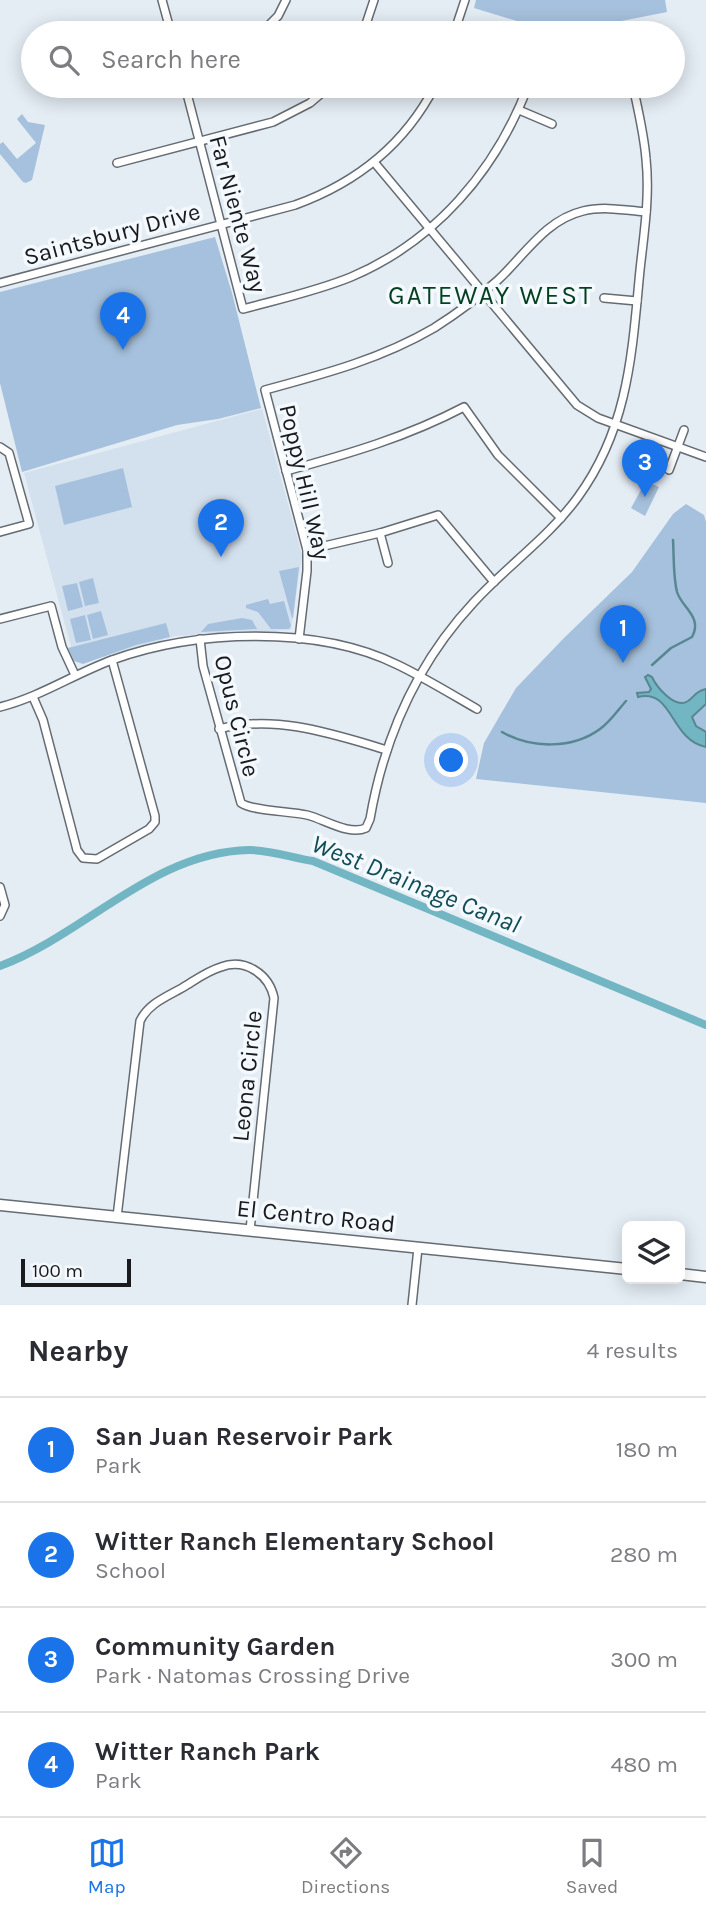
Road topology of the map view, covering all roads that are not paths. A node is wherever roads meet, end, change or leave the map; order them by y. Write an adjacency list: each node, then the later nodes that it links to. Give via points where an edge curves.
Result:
1 (162, 0): 5 (street)
2 (286, 0): 6 (street)
3 (374, 0): 7 (street)
4 (465, 0): 8 (street)
5 (168, 21)
6 (273, 21)
7 (367, 21)
8 (458, 21)
9 (188, 98): 16 (street, Far Niente Way)
10 (316, 98): 16 (street, via 291,114)
11 (427, 98): 17 (street, Saintsbury Drive, via 407,129)
12 (524, 98): 14 (street, Far Niente Way)
13 (635, 98): 19 (street, Opus Circle, via 646,159)
14 (519, 110): 15 (street); 21 (street, Far Niente Way, via 480,176)
15 (552, 124)
16 (199, 142): 18 (street); 20 (street, Far Niente Way)
17 (374, 162): 20 (street, Saintsbury Drive, via 318,197); 21 (street)
18 (117, 163)
19 (646, 212): 23 (street, Poppy Hill Way, via 592,209 562,218); 25 (street, Opus Circle)
20 (221, 225): 21 (street, Far Niente Way, via 243,309 353,276); 22 (street, Saintsbury Drive)
21 (429, 229): 23 (street)
22 (0, 283)
23 (482, 293): 26 (street, via 568,397 586,412); 32 (street, Poppy Hill Way, via 436,327 386,353 265,390)
24 (604, 298): 25 (street)
25 (637, 301): 26 (street, Opus Circle)
26 (617, 425): 29 (street); 33 (street, Opus Circle, via 598,466)
27 (684, 430): 29 (street)
28 (0, 447): 34 (street, via 10,457 29,524)
29 (679, 447): 30 (street); 31 (street)
30 (706, 457)
31 (669, 470)
32 (286, 471): 33 (street, via 381,444 464,407 498,455); 36 (street, Poppy Hill Way)
33 (561, 518): 38 (street, Opus Circle)
34 (0, 532)
35 (380, 533): 36 (street); 37 (street); 38 (street, via 438,515)
36 (307, 550): 41 (street, Poppy Hill Way)
37 (388, 563)
38 (494, 582): 44 (street, Opus Circle, via 455,624)
39 (0, 619): 43 (street, via 51,606)
40 (200, 639): 41 (street); 42 (street); 48 (street, Opus Circle)
41 (299, 639): 44 (street, via 353,649)
42 (112, 660): 43 (street); 45 (street, via 155,822 97,859 83,858 77,850)
43 (75, 675): 45 (street)
44 (419, 676): 47 (street); 49 (street, Opus Circle)
45 (33, 697): 46 (street)
46 (0, 707)
47 (477, 709)
48 (219, 729): 49 (street, via 244,723 289,725); 49 (street, Opus Circle, via 238,800 244,806 303,814 357,831 366,828 370,819)
49 (387, 750)
50 (0, 887): 51 (street, via 5,905)
51 (0, 916)
52 (0, 1205): 53 (main road, El Centro Road)
53 (117, 1217): 54 (main road, El Centro Road); 54 (street, Leona Circle, via 142,1016 152,1005 215,969 236,964 259,973 270,985 274,999)
54 (250, 1230): 55 (main road, El Centro Road)
55 (418, 1248): 56 (main road, El Centro Road); 59 (street)
56 (622, 1268)
57 (685, 1275): 58 (main road)
58 (706, 1277)
59 (412, 1305)

